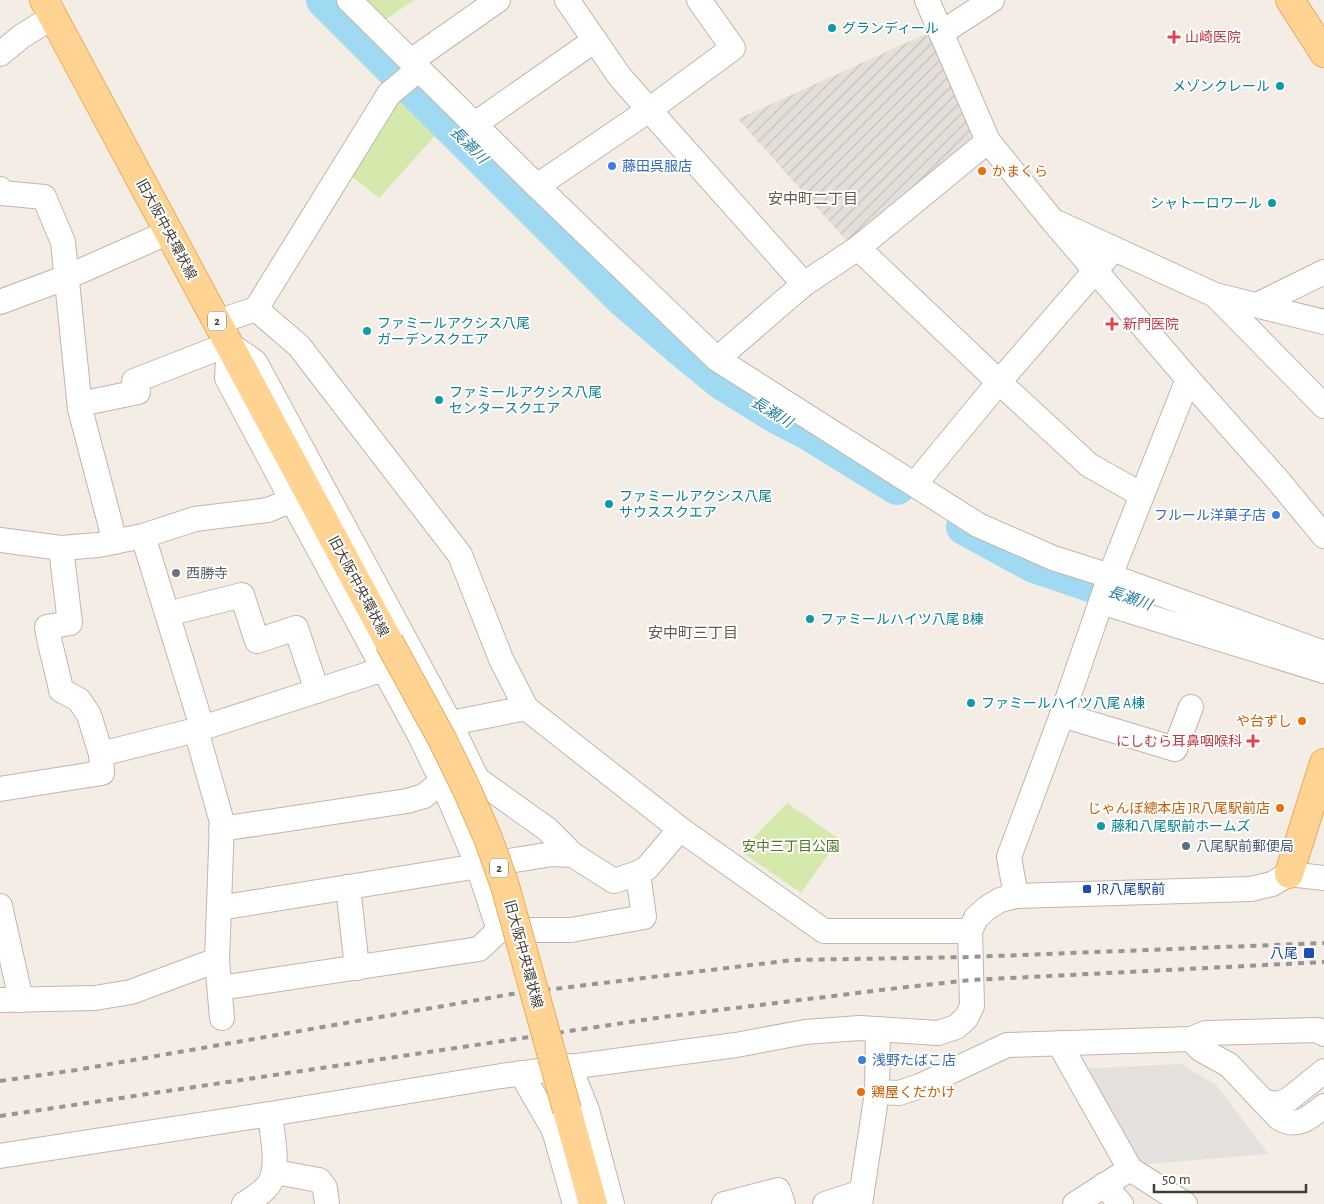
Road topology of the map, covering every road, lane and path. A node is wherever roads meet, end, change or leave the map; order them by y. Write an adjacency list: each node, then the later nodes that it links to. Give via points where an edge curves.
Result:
1 (349, 0): 13 (street)
2 (498, 0): 13 (street)
3 (567, 0): 10 (street)
4 (699, 0): 14 (street, via 733,48)
5 (927, 0): 9 (street)
6 (992, 0): 9 (street)
7 (1290, 0): 12 (main road)
8 (49, 8): 11 (street, via 22,36); 20 (main road, 旧大阪中央環状線 / 2)
9 (941, 33): 16 (street)
10 (595, 40): 14 (street, via 620,77); 15 (street)
11 (4, 45)
12 (1324, 54)
13 (410, 73): 15 (street); 30 (street, via 389,94)
14 (649, 110): 17 (street); 26 (street)
15 (475, 124): 17 (street)
16 (988, 141): 19 (street); 21 (street)
17 (537, 186): 33 (street)
18 (0, 189): 25 (street, via 2,193 44,197 63,242)
19 (1052, 220): 22 (street); 23 (street)
20 (170, 232): 25 (street); 32 (main road, 旧大阪中央環状線 / 2)
21 (858, 248): 26 (street); 35 (street)
22 (1114, 249): 23 (street); 27 (street)
23 (1095, 270): 34 (street); 35 (street)
24 (1324, 272): 29 (street)
25 (67, 277): 28 (street); 36 (street)
26 (804, 284): 33 (street)
27 (1215, 295): 29 (street); 37 (street)
28 (0, 302)
29 (1257, 305): 31 (street)
30 (256, 309): 32 (street); 53 (street, via 299,346 460,556 501,659)
31 (1324, 322)
32 (223, 333): 36 (street, via 134,381 138,392); 40 (street, via 227,378); 55 (street, via 254,362); 102 (main road, 旧大阪中央環状線 / 2, bridge, via 446,748 488,838 505,886)
33 (717, 359): 38 (street)
34 (1188, 379): 39 (street); 42 (street)
35 (999, 382): 38 (street); 39 (street, via 1090,465)
36 (80, 404): 44 (street)
37 (1324, 406)
38 (915, 484): 46 (street, via 978,524 1054,558)
39 (1142, 495): 46 (street)
40 (292, 500): 41 (street, via 268,510 195,519); 49 (street)
41 (143, 536): 44 (street); 47 (street)
42 (1324, 536)
43 (0, 540): 45 (street)
44 (115, 542): 45 (street)
45 (61, 548): 58 (street, via 70,623 47,627 50,646 61,690 79,700 89,715)
46 (1106, 588): 48 (street); 50 (street); 54 (street)
47 (167, 614): 51 (street, via 242,595 257,641 296,628); 56 (street)
48 (1324, 652)
49 (384, 669): 51 (street); 57 (street)
50 (1324, 671)
51 (317, 691): 56 (street)
52 (1191, 707): 54 (street, via 1175,749)
53 (526, 708): 55 (street); 63 (street)
54 (1062, 714): 71 (street, via 1009,857)
55 (450, 723): 57 (street); 60 (street)
56 (199, 729): 58 (street); 64 (street, via 222,822)
57 (417, 730): 61 (street)
58 (101, 754): 62 (street, via 102,773)
59 (1324, 764): 68 (main road)
60 (477, 779): 61 (street); 65 (street, via 547,829)
61 (442, 781): 64 (street, via 424,796 407,801); 66 (street)
62 (0, 789)
63 (680, 829): 67 (street, via 647,868); 75 (street, via 824,931)
64 (221, 830): 72 (street)
65 (573, 855): 66 (street, via 552,854); 67 (street, via 614,881)
66 (478, 866): 70 (street); 74 (street)
67 (638, 873): 74 (street, via 644,917 571,930)
68 (1289, 874): 69 (street); 71 (street, via 1272,884 1251,889)
69 (1324, 878)
70 (348, 887): 72 (street); 77 (street)
71 (1016, 896): 75 (street, via 986,908)
72 (219, 908): 76 (street)
73 (1, 915): 79 (street)
74 (500, 930): 77 (street, via 479,949)
75 (970, 931): 81 (street, via 972,1006 966,1018 956,1027 938,1034)
76 (217, 960): 78 (street); 79 (street, via 131,992 95,998)
77 (357, 968): 78 (street)
78 (220, 988): 80 (street)
79 (11, 1000)
80 (222, 1018)
81 (878, 1029): 87 (street, via 805,1032 736,1045); 90 (street)
82 (1238, 1032): 83 (street, via 1318,1030); 84 (street, via 1206,1033); 86 (street, via 1227,1048)
83 (1324, 1034)
84 (1191, 1039): 85 (street); 86 (street, via 1200,1050)
85 (1059, 1043): 90 (street, via 1007,1045 920,1086 899,1093); 95 (street)
86 (1230, 1065): 91 (street)
87 (569, 1066): 89 (street); 103 (street, via 587,1110)
88 (1324, 1071): 91 (street, via 1288,1100 1278,1104)
89 (521, 1073): 92 (street); 101 (street, via 554,1130)
90 (877, 1092): 98 (street)
91 (1265, 1102): 93 (street, via 1279,1118 1292,1123)
92 (270, 1114): 94 (street); 96 (street)
93 (1321, 1115)
94 (0, 1156)
95 (1130, 1169): 97 (street); 109 (street)
96 (275, 1172): 99 (street, via 268,1186); 100 (street, via 319,1180 325,1188)
97 (1104, 1185): 107 (street); 108 (street)
98 (861, 1198): 106 (street)
99 (244, 1204)
100 (327, 1204)
101 (575, 1204)
102 (593, 1204)
103 (612, 1204)
104 (724, 1204): 105 (street, via 778,1190)
105 (783, 1204)
106 (825, 1204)
107 (1075, 1204)
108 (1121, 1204)
109 (1186, 1204)

